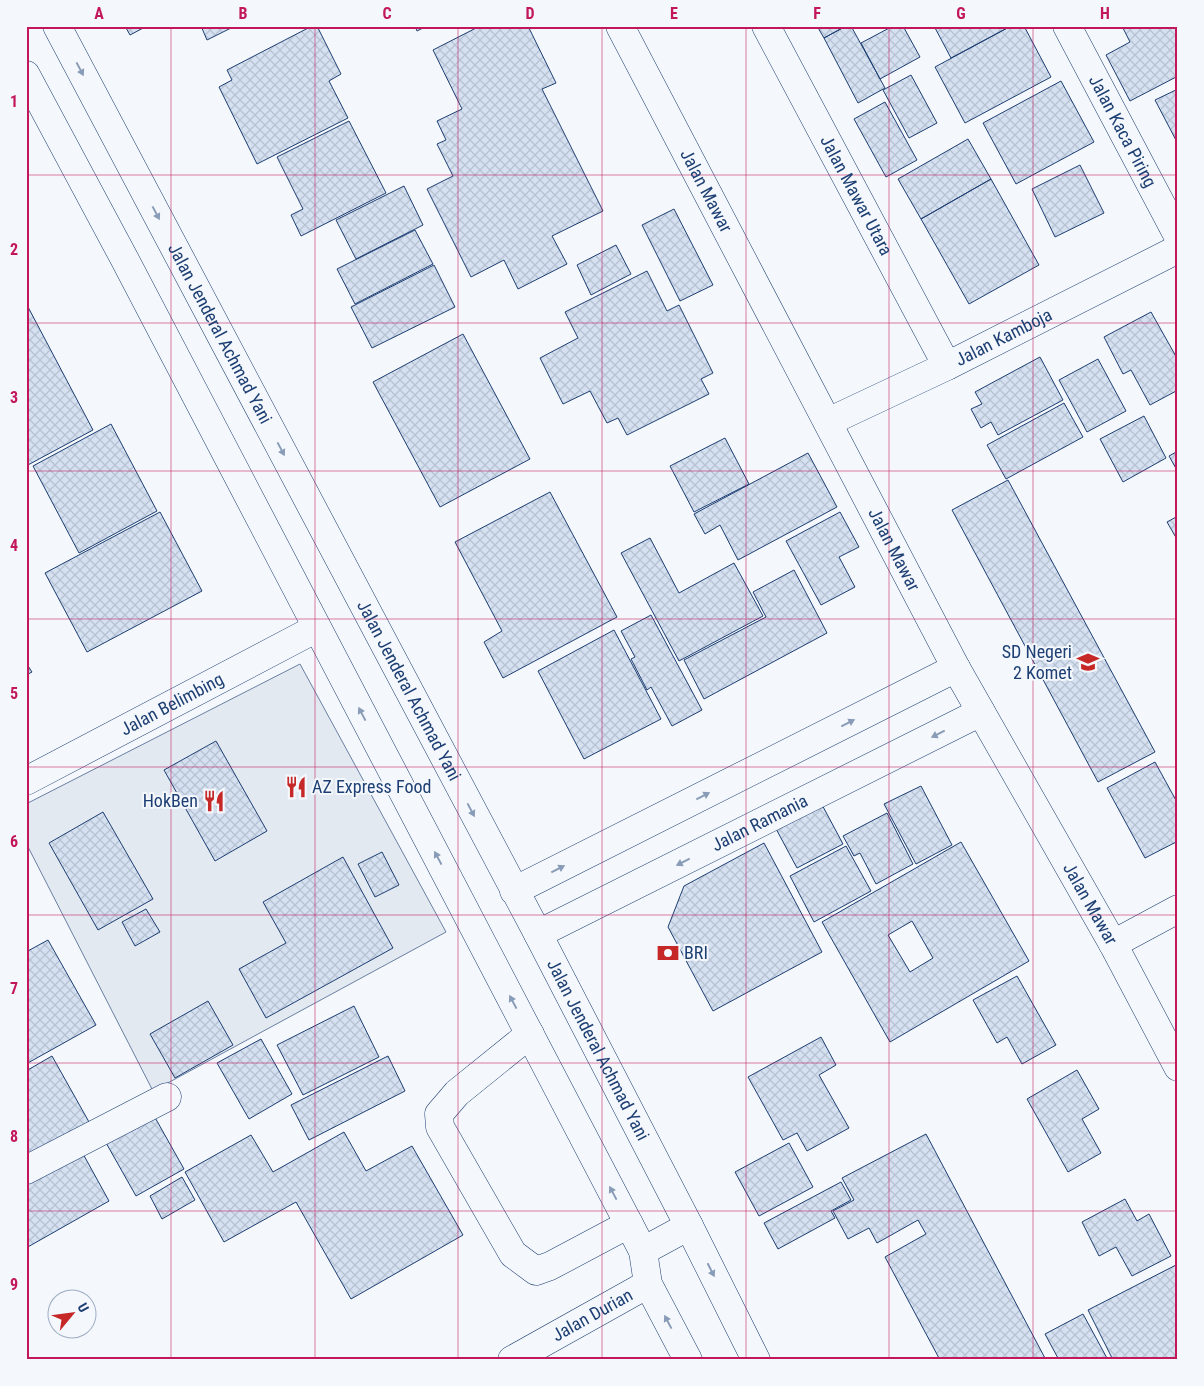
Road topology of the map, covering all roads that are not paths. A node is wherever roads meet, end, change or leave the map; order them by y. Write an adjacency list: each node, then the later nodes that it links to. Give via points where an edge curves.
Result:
1 (57, 26): 14 (main road, Jalan Jenderal Achmad Yani, one-way to 14)
2 (620, 26): 9 (main road, Jalan Mawar)
3 (766, 26): 8 (main road, Jalan Mawar Utara)
4 (1067, 26): 6 (main road, Jalan Kaca Piring)
5 (26, 75): 10 (main road)
6 (1178, 236)
7 (1178, 249): 8 (main road, Jalan Kamboja)
8 (947, 366): 9 (main road, Jalan Kamboja)
9 (828, 422): 11 (main road, Jalan Mawar)
10 (317, 628): 13 (main road, Jalan Belimbing); 18 (main road, one-way to 10)
11 (956, 668): 12 (main road, Jalan Mawar); 14 (main road, one-way to 11)
12 (981, 712): 16 (main road, Jalan Ramania, one-way to 16); 17 (main road, Jalan Mawar)
13 (26, 781)
14 (514, 891): 16 (main road, Jalan Jenderal Achmad Yani)
15 (1178, 909): 17 (main road)
16 (538, 934): 23 (main road, Jalan Jenderal Achmad Yani)
17 (1113, 944): 19 (main road, Jalan Mawar)
18 (530, 1034): 22 (main road, one-way to 18); 22 (main road, via 457,1093 439,1114 440,1127 513,1254 536,1271)
19 (1178, 1068)
20 (167, 1097): 21 (main road)
21 (26, 1170)
22 (629, 1224): 24 (main road)
23 (689, 1226): 24 (main road); 28 (main road, Jalan Jenderal Achmad Yani, one-way to 28)
24 (643, 1251): 25 (main road)
25 (648, 1284): 26 (main road, Jalan Durian); 27 (main road, one-way to 25)
26 (512, 1360)
27 (688, 1360)
28 (756, 1360)

